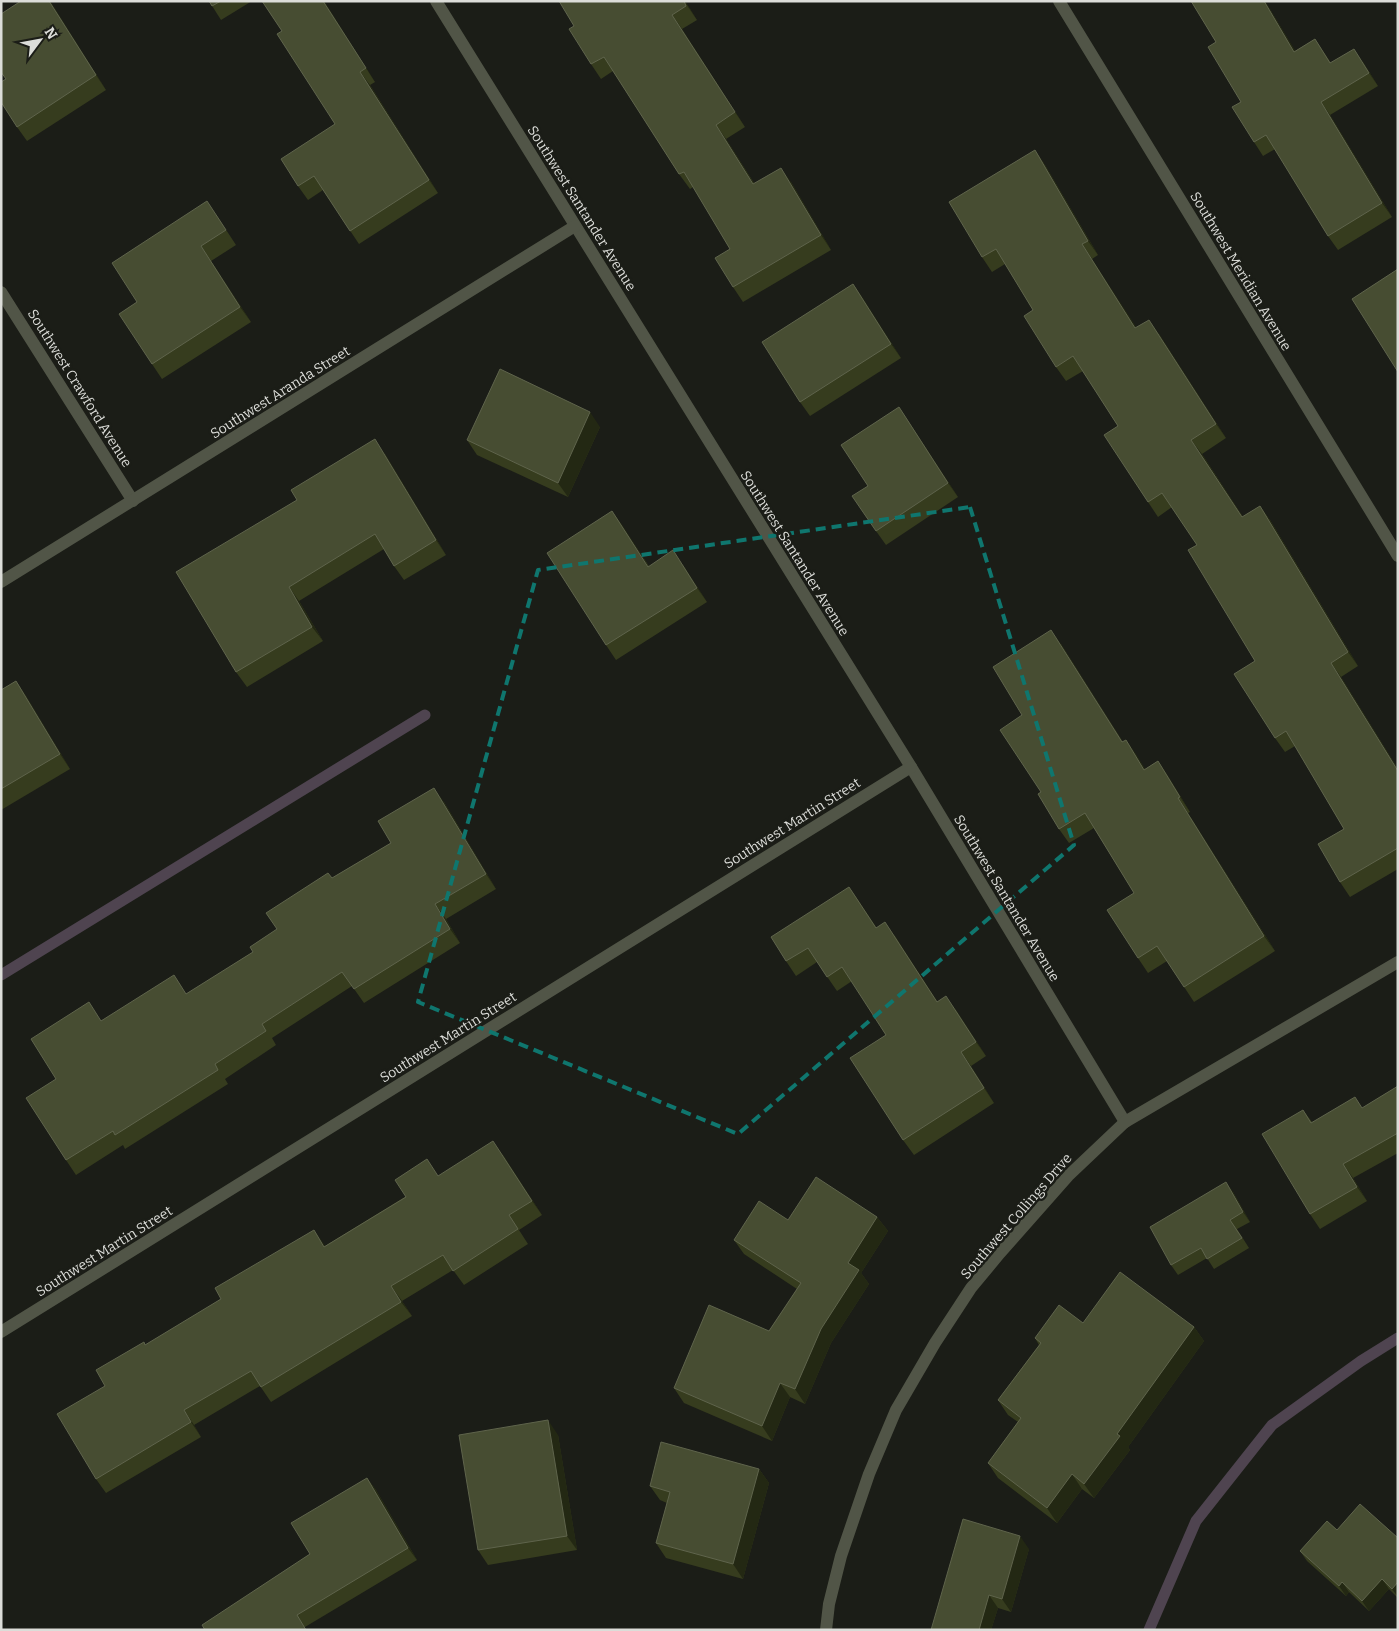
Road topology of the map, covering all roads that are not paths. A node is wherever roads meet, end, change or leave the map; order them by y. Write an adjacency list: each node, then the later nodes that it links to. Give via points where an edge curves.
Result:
1 (436, 1): 3 (street, Southwest Santander Avenue)
2 (1059, 1): 6 (street, Southwest Meridian Avenue)
3 (575, 226): 5 (street, Southwest Aranda Street); 8 (street, Southwest Santander Avenue)
4 (1, 292): 5 (street, Southwest Crawford Avenue)
5 (133, 501): 7 (street, Southwest Aranda Street)
6 (1398, 556)
7 (1, 582)
8 (911, 767): 10 (street, Southwest Santander Avenue); 11 (street, Southwest Martin Street)
9 (1398, 962): 10 (street, Southwest Collings Drive)
10 (1125, 1122): 12 (street, Southwest Collings Drive, via 1068,1176 1000,1253 935,1343 896,1410 869,1474 841,1556)
11 (1, 1332)
12 (826, 1630)

